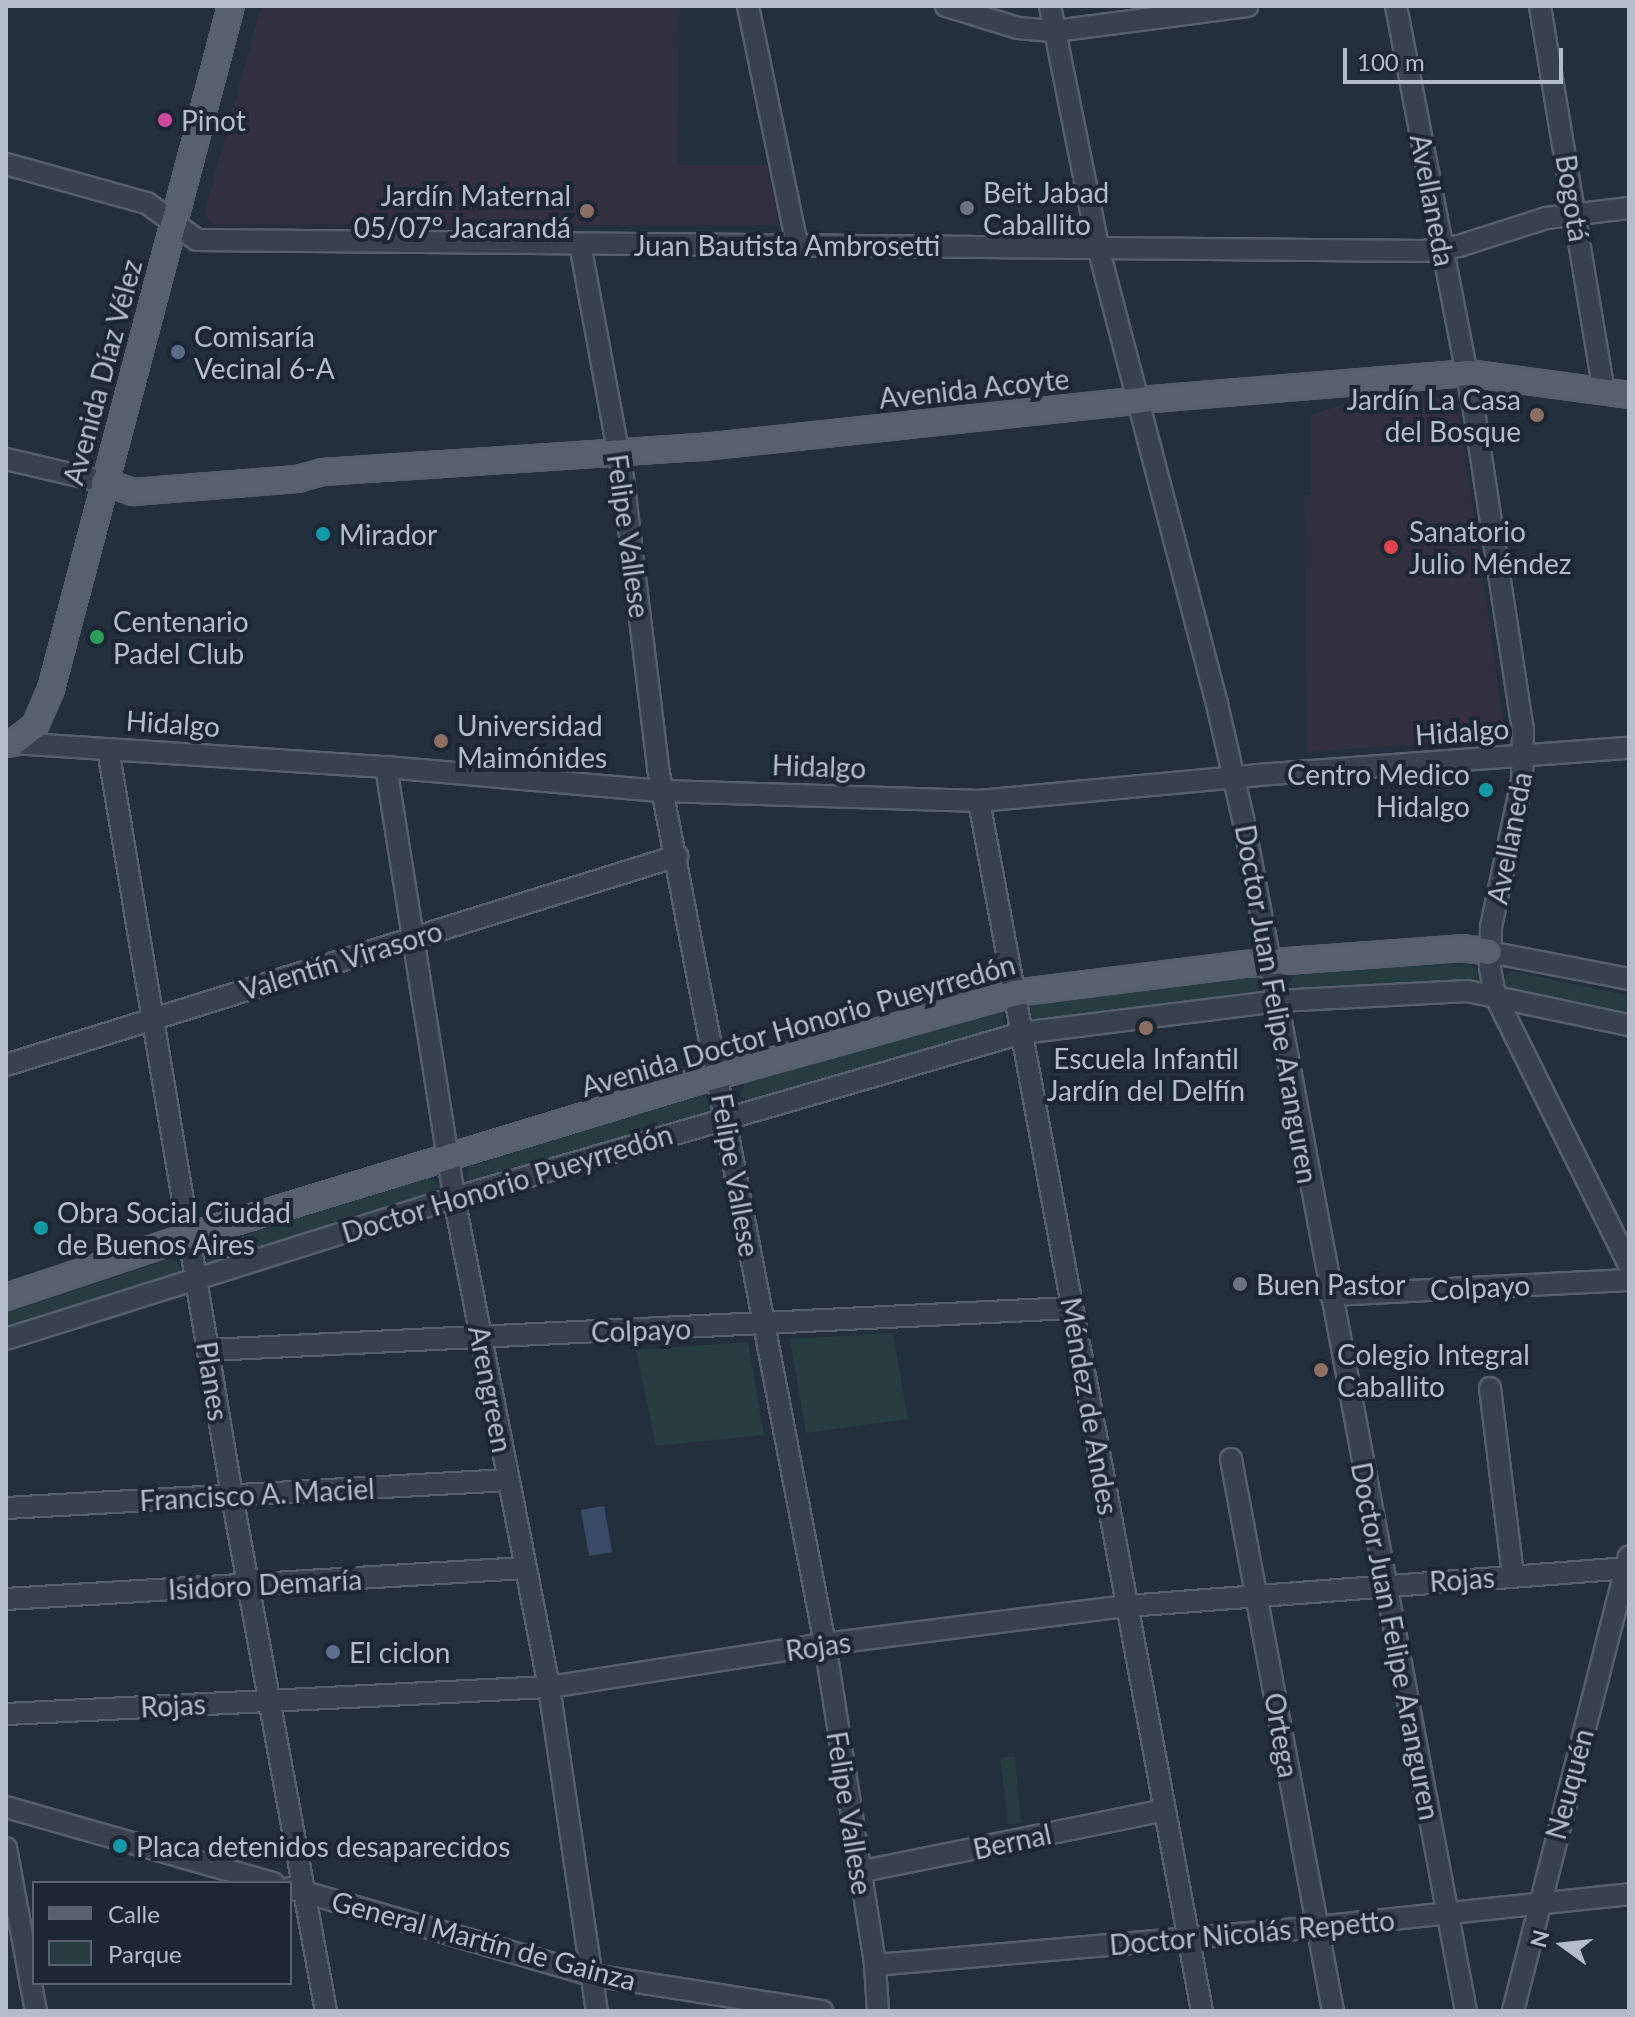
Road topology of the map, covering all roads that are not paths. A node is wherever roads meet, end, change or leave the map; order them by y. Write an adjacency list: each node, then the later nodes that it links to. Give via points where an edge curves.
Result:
1 (231, 6): 12 (main road, Avenida Díaz Vélez)
2 (748, 6): 14 (street)
3 (946, 6): 8 (street, via 1002,24)
4 (1050, 6): 8 (street, Doctor Juan Felipe Aranguren)
5 (1247, 6): 8 (street)
6 (1396, 6): 16 (street, Avellaneda)
7 (1540, 6): 11 (street, Bogotá)
8 (1055, 31): 15 (street, Doctor Juan Felipe Aranguren)
9 (6, 164): 12 (street, Juan Bautista Ambrosetti, via 147,203)
10 (1629, 208): 11 (street, Juan Bautista Ambrosetti)
11 (1576, 213): 16 (street, Juan Bautista Ambrosetti); 18 (street, Bogotá)
12 (173, 221): 13 (street, Juan Bautista Ambrosetti, via 197,240); 23 (main road, Avenida Díaz Vélez)
13 (580, 244): 14 (street, Juan Bautista Ambrosetti); 21 (street, Felipe Vallese)
14 (797, 244): 15 (street, Juan Bautista Ambrosetti)
15 (1098, 247): 16 (street, Juan Bautista Ambrosetti); 20 (street, Doctor Juan Felipe Aranguren)
16 (1443, 249): 17 (street, Avellaneda)
17 (1467, 373): 18 (main road, Avenida Acoyte); 20 (main road, Avenida Acoyte); 27 (street, Avellaneda)
18 (1604, 391): 19 (main road, Avenida Acoyte)
19 (1629, 395)
20 (1140, 400): 21 (main road, Avenida Acoyte); 29 (street, Doctor Juan Felipe Aranguren)
21 (618, 452): 23 (main road, Avenida Acoyte, via 323,472 297,466 136,475); 30 (street, Felipe Vallese)
22 (6, 459): 23 (street)
23 (104, 482): 24 (main road, Avenida Díaz Vélez, via 43,714)
24 (10, 744): 26 (street, Hidalgo)
25 (1629, 748): 27 (street, Hidalgo)
26 (108, 749): 28 (street, Hidalgo); 40 (street, Planes)
27 (1525, 757): 29 (street, Hidalgo); 34 (street, Avellaneda)
28 (386, 767): 30 (street, Hidalgo); 33 (street, Arengreen)
29 (1234, 777): 31 (street, Hidalgo); 35 (street, Doctor Juan Felipe Aranguren)
30 (663, 791): 31 (street, Hidalgo); 32 (street, Felipe Vallese)
31 (979, 801): 37 (street, Méndez de Andes)
32 (677, 856): 33 (street, Valentín Virasoro); 44 (street, Felipe Vallese)
33 (413, 938): 40 (street, Valentín Virasoro); 46 (street, Arengreen)
34 (1489, 952): 35 (main road, Avenida Doctor Honorio Pueyrredón, via 1462,948); 36 (street, Avenida Doctor Honorio Pueyrredón); 38 (street, Avellaneda)
35 (1271, 962): 37 (main road, Avenida Doctor Honorio Pueyrredón); 39 (street, Doctor Juan Felipe Aranguren)
36 (1629, 979)
37 (1015, 993): 42 (street, Méndez de Andes); 44 (main road, Avenida Doctor Honorio Pueyrredón)
38 (1495, 995): 39 (street, Doctor Honorio Pueyrredón, via 1467,991); 41 (street, Doctor Honorio Pueyrredón); 49 (street, Avellaneda)
39 (1278, 1001): 42 (street, Doctor Honorio Pueyrredón); 52 (street, Doctor Juan Felipe Aranguren)
40 (153, 1018): 43 (street, Valentín Virasoro); 48 (street, Planes)
41 (1629, 1025)
42 (1022, 1033): 45 (street, Doctor Honorio Pueyrredón); 54 (street, Méndez de Andes)
43 (6, 1065)
44 (719, 1076): 45 (street, Felipe Vallese); 46 (main road, Avenida Doctor Honorio Pueyrredón)
45 (727, 1118): 47 (street, Doctor Honorio Pueyrredón); 55 (street, Felipe Vallese)
46 (449, 1157): 47 (street, Arengreen); 48 (main road, Avenida Doctor Honorio Pueyrredón)
47 (454, 1198): 50 (street, Doctor Honorio Pueyrredón); 56 (street, Arengreen)
48 (189, 1236): 50 (street, Planes); 53 (main road, Avenida Doctor Honorio Pueyrredón)
49 (1629, 1265)
50 (196, 1278): 57 (street, Doctor Honorio Pueyrredón); 58 (street, Planes)
51 (1629, 1280): 52 (street, Colpayo)
52 (1331, 1295): 68 (street, Doctor Juan Felipe Aranguren)
53 (6, 1297)
54 (1072, 1308): 55 (street, Colpayo); 71 (street, Méndez de Andes)
55 (763, 1325): 56 (street, Colpayo); 72 (street, Felipe Vallese)
56 (480, 1336): 58 (street, Colpayo); 61 (street, Arengreen)
57 (6, 1339)
58 (209, 1350): 62 (street, Planes)
59 (1490, 1388): 66 (street)
60 (1231, 1459): 69 (street, Ortega)
61 (508, 1480): 62 (street, Francisco A. Maciel); 65 (street, Arengreen)
62 (232, 1496): 63 (street, Francisco A. Maciel); 67 (street, Planes)
63 (6, 1508)
64 (1628, 1565): 66 (street, Rojas); 83 (street, Neuquén)
65 (525, 1568): 67 (street, Isidoro Demaría); 73 (street, Arengreen)
66 (1513, 1576): 68 (street, Rojas)
67 (249, 1585): 70 (street, Isidoro Demaría); 74 (street, Planes)
68 (1386, 1585): 69 (street, Rojas); 84 (street, Doctor Juan Felipe Aranguren)
69 (1256, 1596): 71 (street, Rojas); 85 (street, Ortega)
70 (6, 1599)
71 (1127, 1606): 72 (street, Rojas); 77 (street, Méndez de Andes)
72 (825, 1644): 73 (street, Rojas); 79 (street, Felipe Vallese)
73 (549, 1687): 74 (street, Rojas); 88 (street, Arengreen)
74 (272, 1700): 75 (street, Rojas); 81 (street, Planes)
75 (6, 1714)
76 (6, 1807): 80 (street)
77 (1165, 1810): 79 (street, Bernal); 86 (street, Méndez de Andes)
78 (6, 1848): 89 (street)
79 (858, 1872): 87 (street, Felipe Vallese)
80 (266, 1881)
81 (298, 1890): 88 (street, General Martín de Gainza); 90 (street, Planes)
82 (1629, 1894): 83 (street, Doctor Nicolás Repetto)
83 (1538, 1904): 84 (street, Doctor Nicolás Repetto); 97 (street, Neuquén)
84 (1448, 1914): 85 (street, Doctor Nicolás Repetto); 96 (street, Doctor Juan Felipe Aranguren)
85 (1317, 1927): 86 (street, Doctor Nicolás Repetto); 95 (street, Ortega)
86 (1190, 1938): 87 (street, Doctor Nicolás Repetto); 94 (street, Méndez de Andes)
87 (875, 1965): 93 (street, Felipe Vallese)
88 (592, 1975): 91 (street, Arengreen); 92 (street, General Martín de Gainza)
89 (36, 2011)
90 (326, 2011)
91 (597, 2011)
92 (822, 2011)
93 (878, 2011)
94 (1202, 2011)
95 (1333, 2011)
96 (1466, 2011)
97 (1513, 2011)

